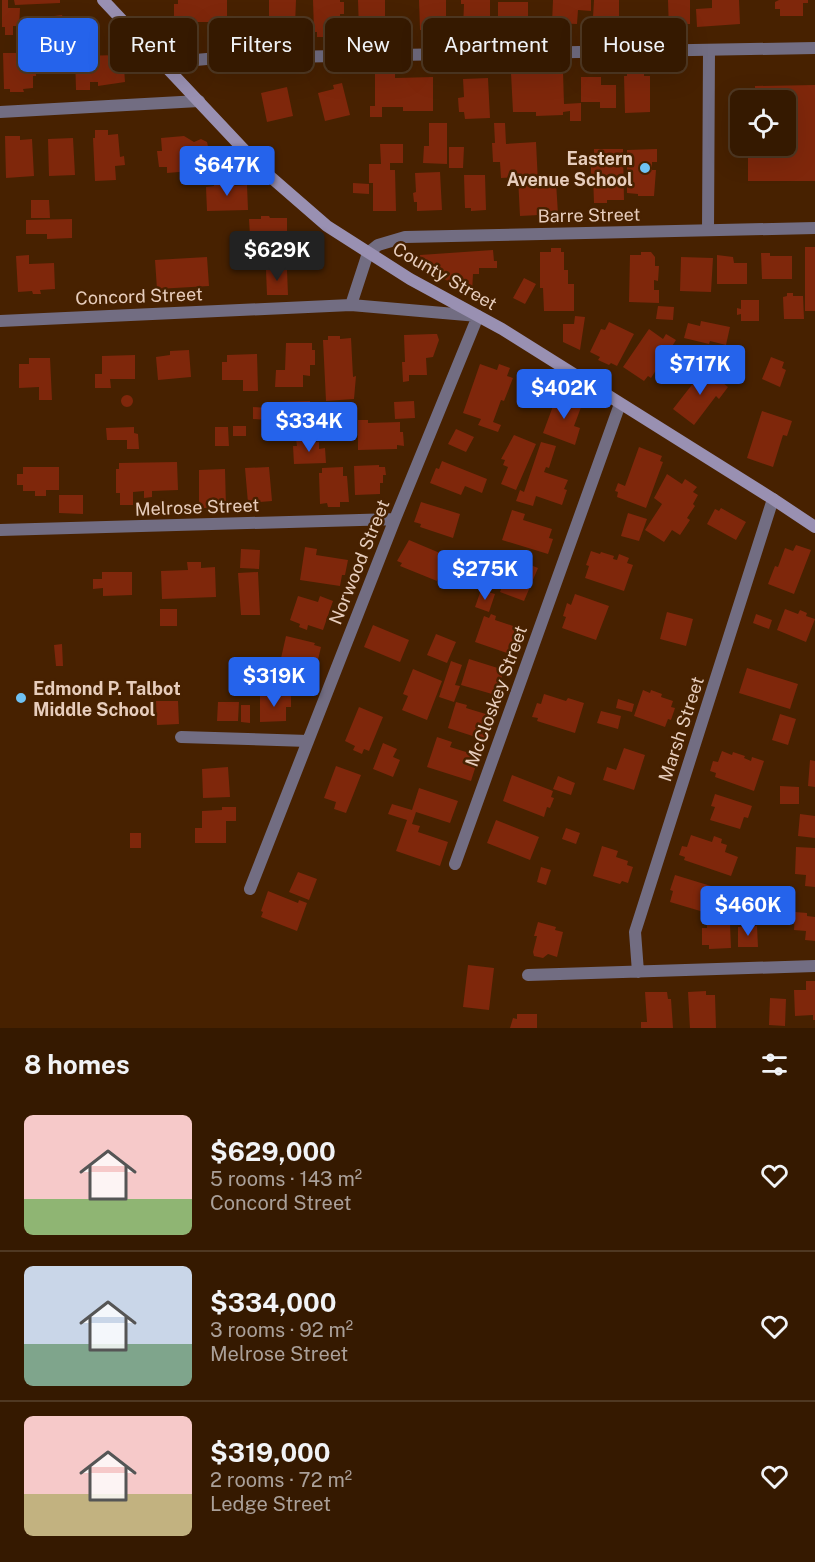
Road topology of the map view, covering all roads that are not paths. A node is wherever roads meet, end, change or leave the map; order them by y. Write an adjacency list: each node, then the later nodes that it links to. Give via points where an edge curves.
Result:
1 (103, 0): 2 (street, County Street)
2 (120, 18)
3 (815, 48): 4 (street)
4 (709, 50): 5 (street); 10 (street)
5 (197, 60)
6 (171, 72): 7 (street, County Street)
7 (199, 101): 8 (street); 11 (street, County Street, via 301,205)
8 (0, 112)
9 (815, 228): 10 (street, Barre Street)
10 (708, 230): 11 (street, Barre Street, via 414,236 378,245)
11 (368, 253): 12 (street); 13 (street, County Street)
12 (351, 305): 13 (street, Concord Street); 14 (street, Concord Street)
13 (478, 316): 15 (street, County Street); 17 (street, Norwood Street)
14 (0, 321)
15 (620, 404): 16 (street, County Street); 22 (street, McCloskey Street)
16 (773, 499): 18 (street, County Street); 25 (street, Marsh Street, via 635,932)
17 (395, 519): 19 (street, Melrose Street); 21 (street, Norwood Street)
18 (815, 527)
19 (0, 530)
20 (181, 737): 21 (street)
21 (308, 741): 23 (street, Norwood Street)
22 (455, 864)
23 (250, 889)
24 (815, 966): 25 (street)
25 (638, 972): 26 (street)
26 (528, 975)

